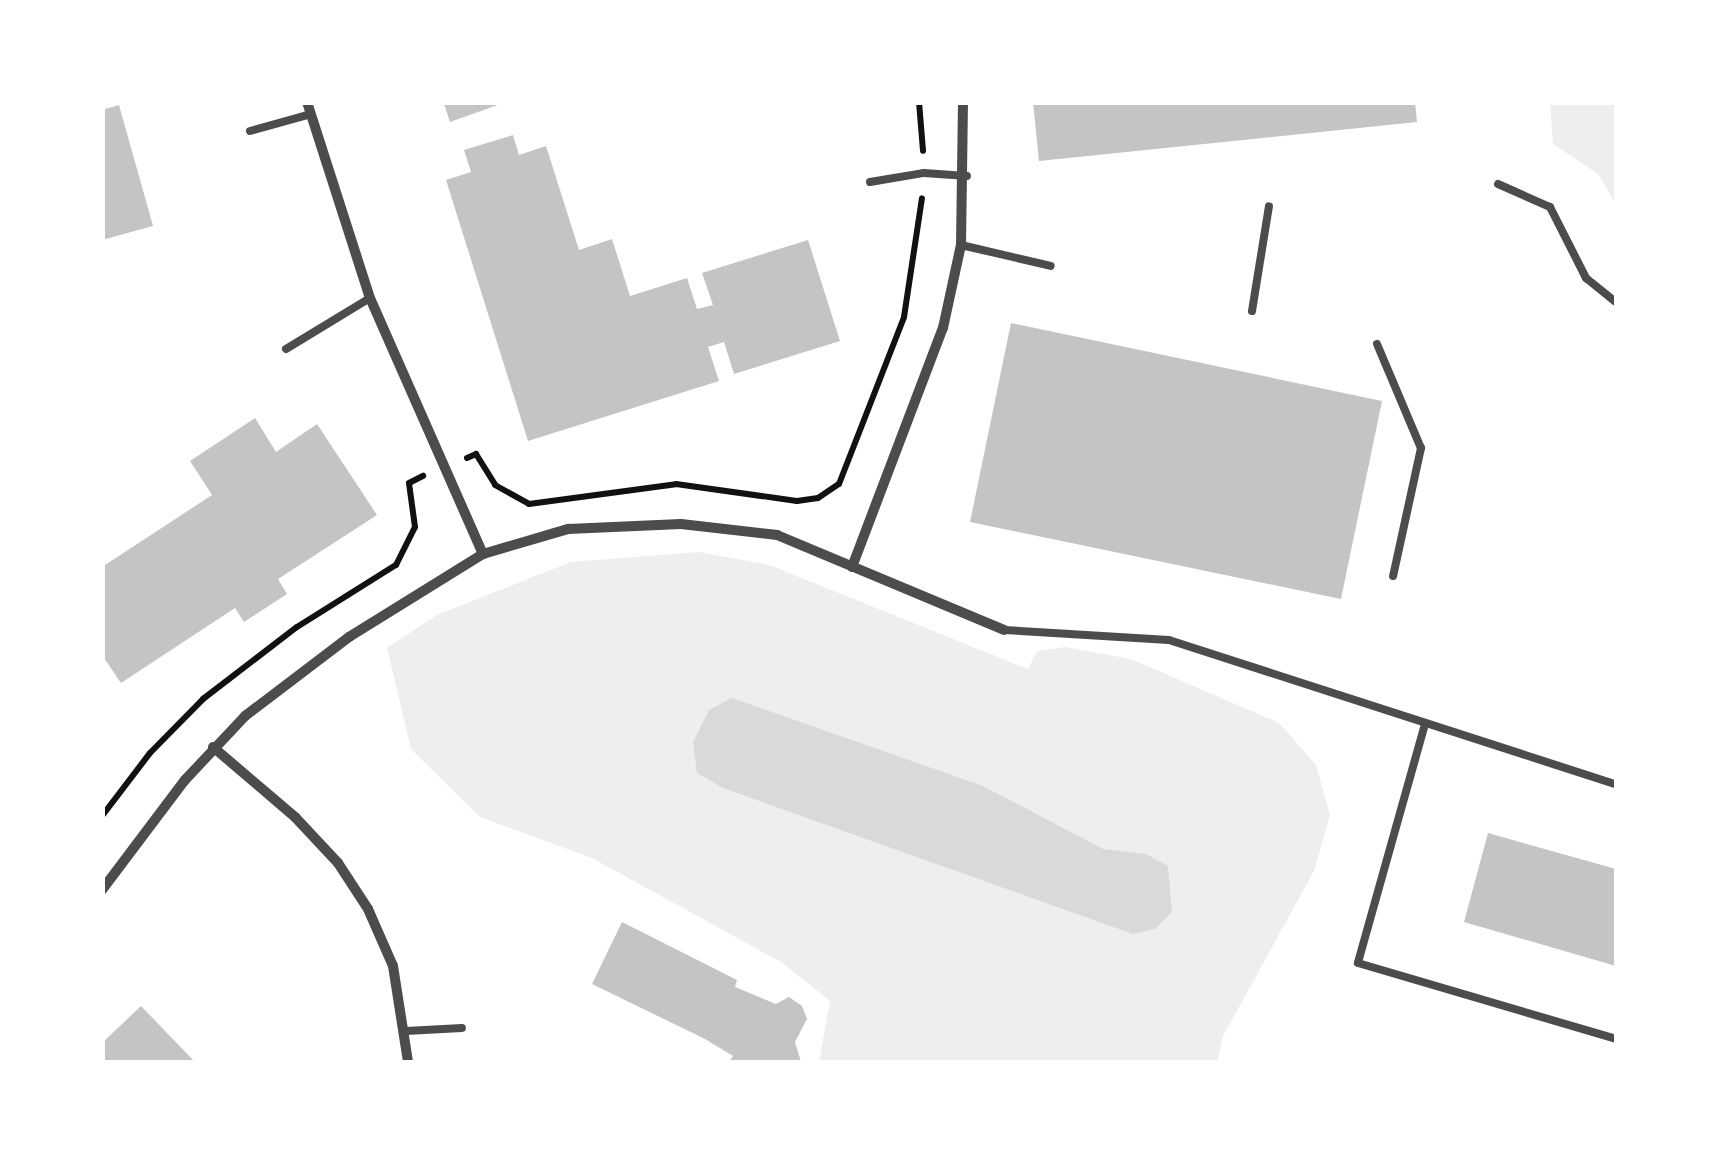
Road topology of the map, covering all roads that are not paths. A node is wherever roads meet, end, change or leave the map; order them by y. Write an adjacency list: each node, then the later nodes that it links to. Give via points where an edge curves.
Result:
1 (963, 102): 4 (street)
2 (309, 108): 3 (lane); 10 (street)
3 (250, 131)
4 (967, 176): 5 (lane, via 924,173); 8 (street)
5 (870, 182)
6 (1498, 184): 11 (lane, via 1550,208 1586,278)
7 (1269, 206): 12 (lane)
8 (961, 245): 9 (lane); 16 (street, via 943,328)
9 (1051, 266)
10 (370, 298): 14 (lane); 15 (street)
11 (1616, 302)
12 (1252, 311)
13 (1377, 344): 17 (lane, via 1421,448)
14 (286, 348)
15 (483, 554): 16 (street, via 568,529 681,524 777,535); 20 (street, via 349,637)
16 (852, 567): 18 (street)
17 (1393, 576)
18 (1004, 630): 19 (lane, via 1169,640)
19 (1425, 724): 21 (lane); 25 (lane, via 1358,963)
20 (213, 747): 22 (street); 24 (street, via 338,863 392,966)
21 (1616, 784)
22 (102, 890)
23 (462, 1028): 24 (lane)
24 (406, 1031): 26 (street)
25 (1616, 1039)
26 (408, 1062)

